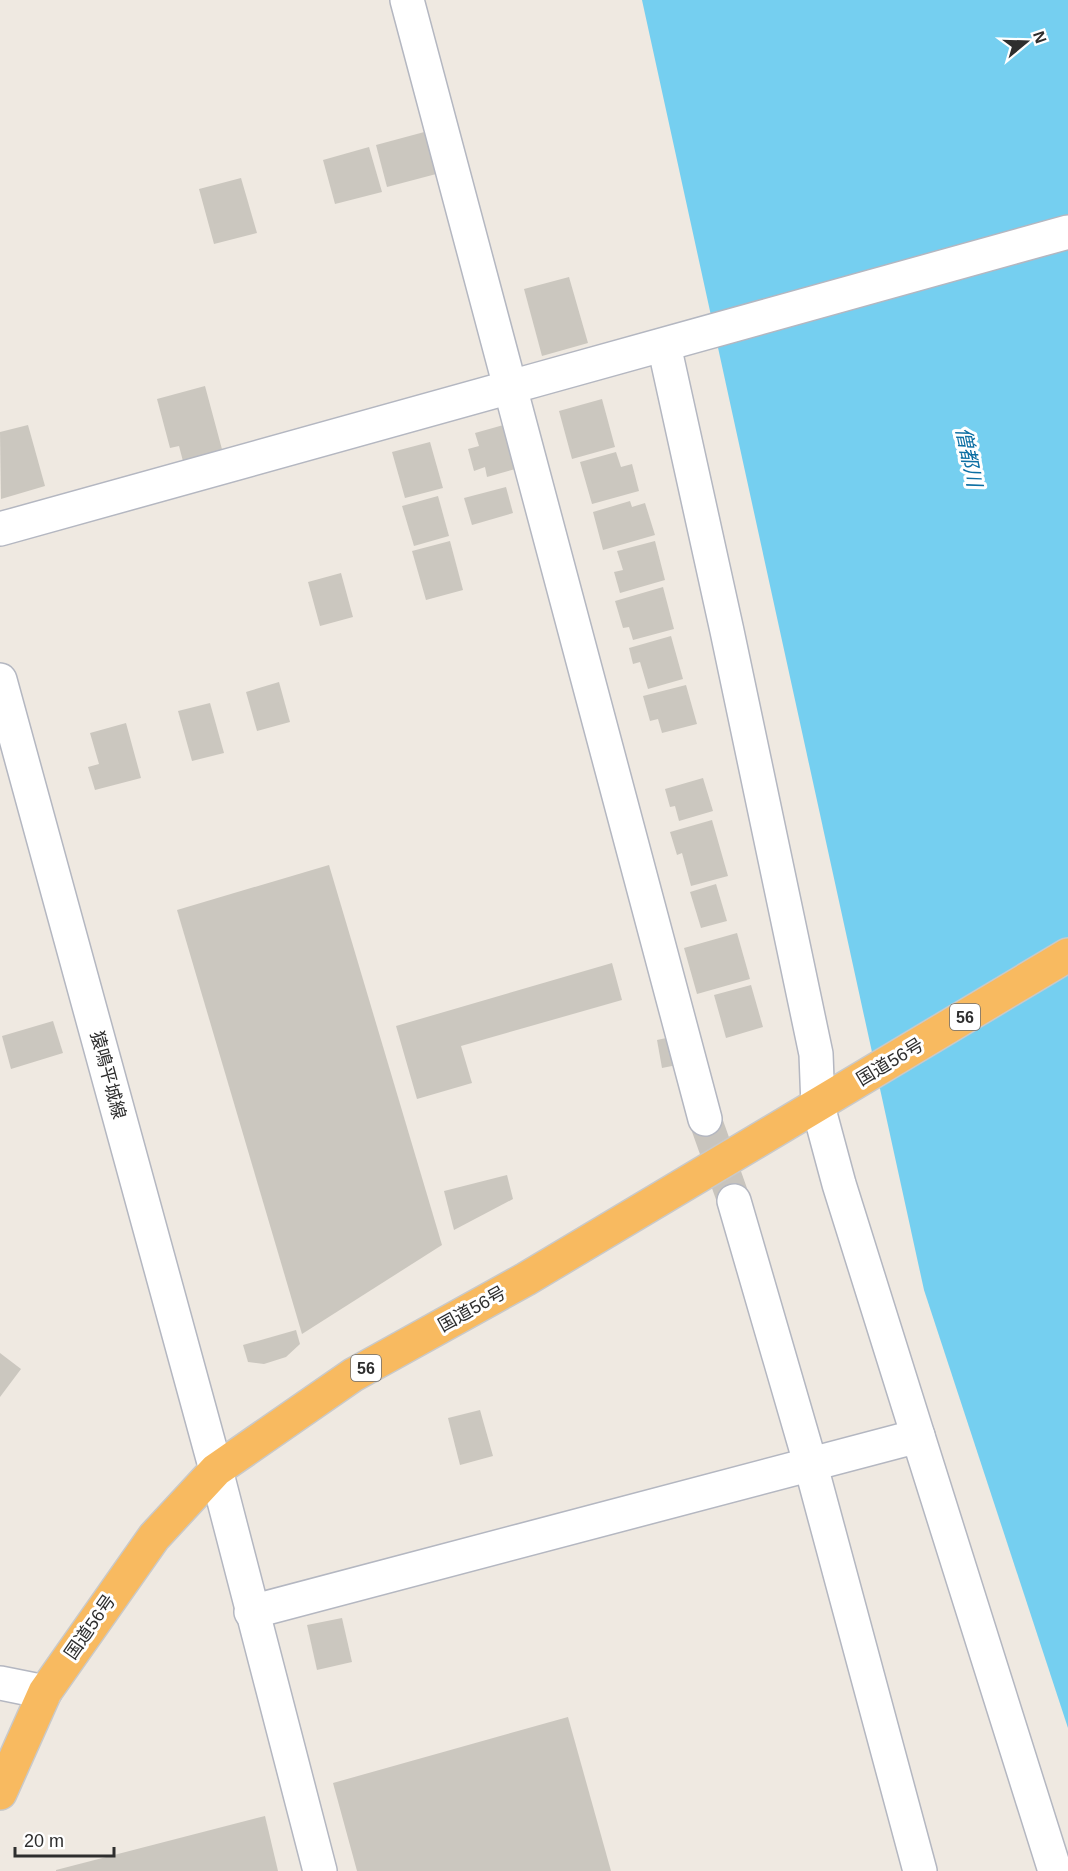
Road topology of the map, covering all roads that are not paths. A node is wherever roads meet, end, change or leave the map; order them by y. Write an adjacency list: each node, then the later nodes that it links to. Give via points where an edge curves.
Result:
1 (407, 0): 4 (street)
2 (1068, 232): 3 (street)
3 (675, 342): 4 (street); 8 (street, via 725,620 816,1054)
4 (510, 386): 5 (street); 9 (street)
5 (0, 529)
6 (0, 680): 13 (street, 猿鳴平城線)
7 (1068, 956): 8 (highway, 国道56号 / 56)
8 (818, 1106): 11 (street); 13 (highway, 国道56号 / 56, via 526,1279 353,1375)
9 (705, 1119)
10 (734, 1201): 12 (street)
11 (918, 1436): 12 (street); 20 (street)
12 (811, 1466): 14 (street); 19 (street)
13 (216, 1470): 14 (street, 猿鳴平城線); 16 (highway, 国道56号 / 56, via 154,1537)
14 (251, 1612): 18 (street, 猿鳴平城線)
15 (0, 1683): 16 (street)
16 (45, 1692): 17 (highway, 国道56号 / 56)
17 (0, 1793)
18 (320, 1871)
19 (920, 1871)
20 (1055, 1871)

